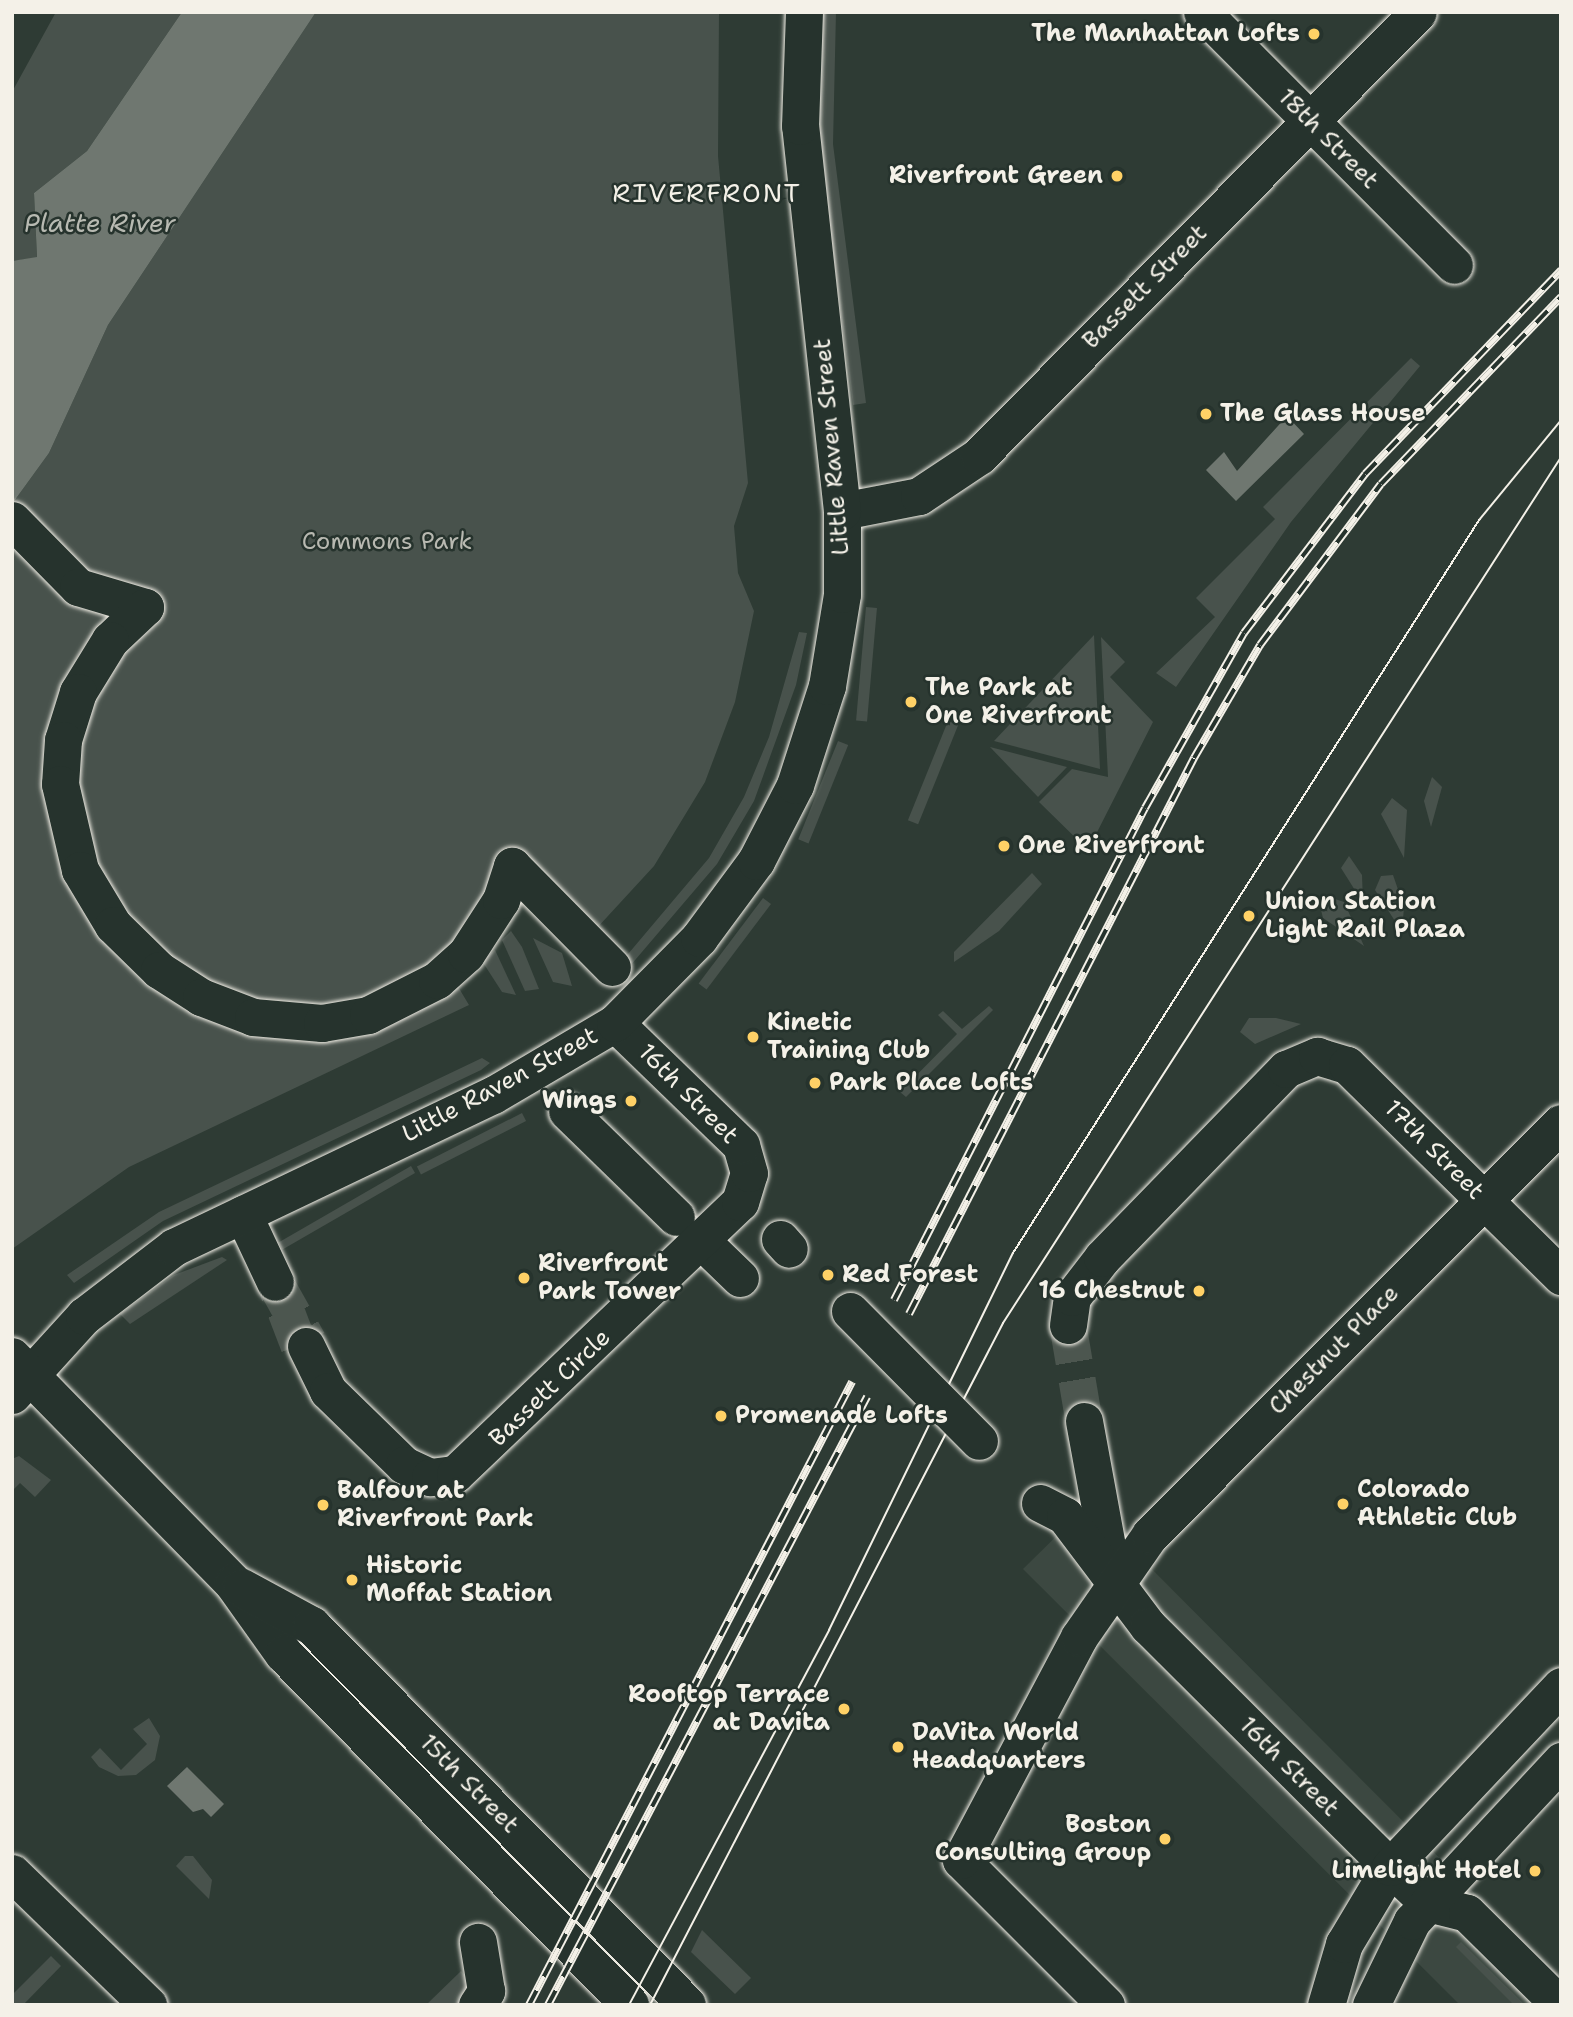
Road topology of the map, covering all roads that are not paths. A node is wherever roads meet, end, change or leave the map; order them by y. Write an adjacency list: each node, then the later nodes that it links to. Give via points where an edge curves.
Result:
1 (804, 12): 6 (street, Little Raven Street, via 800,126)
2 (1202, 12): 4 (street, 18th Street)
3 (1418, 12): 4 (street, Bassett Street)
4 (1311, 121): 5 (street, 18th Street); 6 (street, Bassett Street, via 968,465 919,496)
5 (1454, 265)
6 (842, 511): 9 (street, Little Raven Street, via 842,594 827,686 795,785 731,897)
7 (12, 520): 8 (street, via 90,593 145,607 110,640 78,692 63,740 60,784 73,850 95,898 139,954 169,977 253,1017 322,1023 368,1015 438,980 466,954 501,900 512,866)
8 (612, 967)
9 (615, 1023): 12 (street, 16th Street, via 729,1131); 14 (street, Little Raven Street, via 492,1095)
10 (567, 1111): 15 (street)
11 (1561, 1123): 13 (street, Chestnut Place)
12 (749, 1173): 22 (street, Bassett Circle, via 740,1202 455,1474 430,1477 404,1465 328,1391)
13 (1484, 1200): 17 (street, 17th Street); 21 (street, 17th Street, via 1347,1065 1317,1056 1293,1064); 27 (street, Chestnut Place, via 1150,1535)
14 (243, 1214): 19 (street); 23 (street, Little Raven Street, via 151,1261)
15 (676, 1217)
16 (714, 1253): 18 (street)
17 (1561, 1276)
18 (740, 1278)
19 (275, 1282)
20 (850, 1311): 25 (street, bridge)
21 (1070, 1311)
22 (306, 1346)
23 (18, 1376): 28 (main road, 15th Street)
24 (1084, 1421): 27 (street)
25 (979, 1441)
26 (1040, 1503): 27 (street, 16th Street, via 1065,1516)
27 (1113, 1581): 31 (street, 16th Street, via 1148,1626); 40 (street, Chestnut Place, via 961,1860)
28 (234, 1584): 38 (main road, 15th Street, via 284,1654); 39 (main road, 15th Street, via 312,1626)
29 (1561, 1686): 31 (street)
30 (1561, 1761): 33 (street)
31 (1390, 1867): 33 (street, 16th Street); 35 (street, via 1344,1944)
32 (12, 1874): 36 (street)
33 (1428, 1903): 41 (street, via 1393,1950); 42 (street, 16th Street, via 1466,1913)
34 (478, 1942): 37 (street, via 485,1991)
35 (1326, 2001)
36 (148, 2005)
37 (477, 2005)
38 (630, 2005)
39 (687, 2005)
40 (1106, 2005)
41 (1371, 2005)
42 (1560, 2005)

